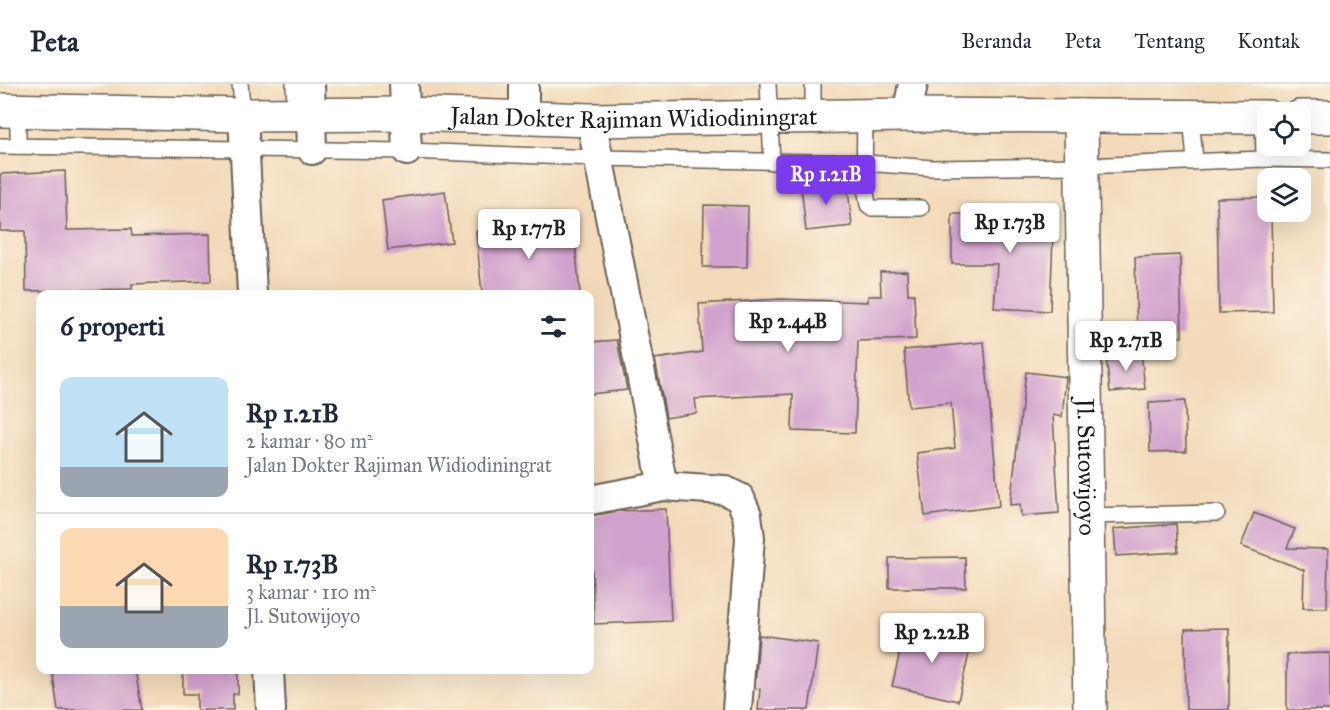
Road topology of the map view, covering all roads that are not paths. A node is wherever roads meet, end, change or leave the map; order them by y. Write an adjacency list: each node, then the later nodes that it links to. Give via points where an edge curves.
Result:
1 (524, 84): 16 (street)
2 (768, 84): 17 (lane)
3 (813, 84): 11 (lane)
4 (242, 99): 5 (main road, Jalan Dokter Rajiman Widiodiningrat); 8 (main road, Jalan Dokter Rajiman Widiodiningrat); 21 (street)
5 (302, 99): 6 (main road, Jalan Dokter Rajiman Widiodiningrat); 22 (street)
6 (405, 99): 16 (main road, Jalan Dokter Rajiman Widiodiningrat); 23 (street)
7 (910, 100): 9 (main road, Jalan Dokter Rajiman Widiodiningrat); 12 (main road, Jalan Dokter Rajiman Widiodiningrat)
8 (9, 110): 20 (lane)
9 (1081, 116): 10 (main road, Jalan Dokter Rajiman Widiodiningrat); 31 (main road, Jl. Sutowijoyo)
10 (1191, 116): 13 (main road, Jalan Dokter Rajiman Widiodiningrat); 27 (lane)
11 (813, 117): 12 (main road, Jalan Dokter Rajiman Widiodiningrat); 17 (main road, Jalan Dokter Rajiman Widiodiningrat)
12 (865, 117): 30 (lane)
13 (1257, 117)
14 (1311, 117): 15 (main road)
15 (1330, 117)
16 (525, 118): 18 (main road, Jalan Dokter Rajiman Widiodiningrat)
17 (771, 118): 18 (main road, Jalan Dokter Rajiman Widiodiningrat); 29 (lane)
18 (591, 120): 25 (street)
19 (0, 146): 20 (lane)
20 (18, 146): 21 (lane)
21 (245, 149): 22 (lane); 33 (street)
22 (312, 150): 23 (lane)
23 (407, 152): 25 (lane)
24 (1264, 156): 26 (lane)
25 (598, 158): 29 (lane); 34 (street)
26 (1264, 159): 27 (lane); 28 (lane)
27 (1195, 160): 31 (lane)
28 (1330, 160)
29 (772, 162): 30 (lane)
30 (865, 163): 31 (lane, via 933,168); 32 (lane, via 866,201 872,208)
31 (1082, 166): 37 (main road, Jl. Sutowijoyo)
32 (921, 208)
33 (252, 290)
34 (663, 486): 35 (street); 40 (street, via 724,490 740,498 747,515 750,538)
35 (594, 499)
36 (1217, 513): 37 (lane)
37 (1086, 516): 41 (main road, Jl. Sutowijoyo)
38 (269, 674): 39 (street)
39 (271, 710)
40 (737, 710)
41 (1090, 710)

